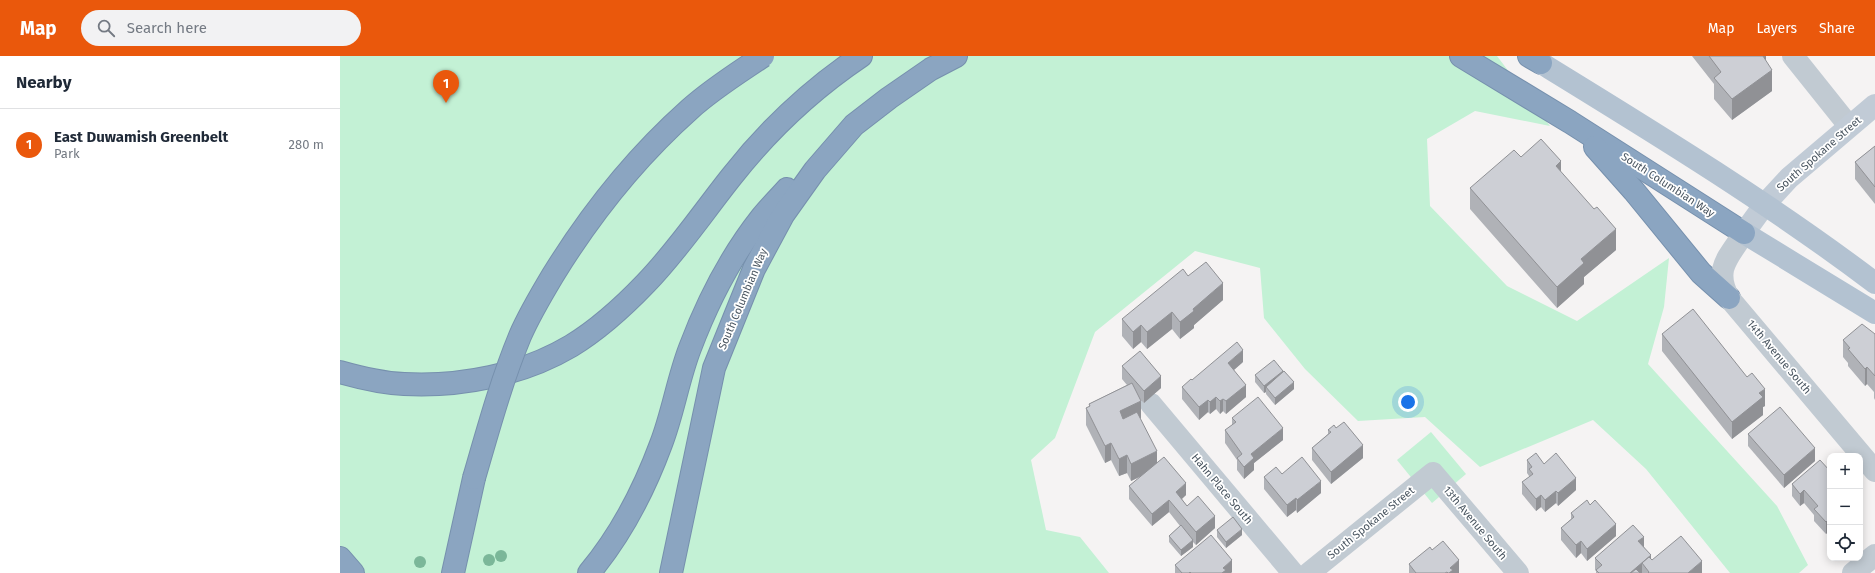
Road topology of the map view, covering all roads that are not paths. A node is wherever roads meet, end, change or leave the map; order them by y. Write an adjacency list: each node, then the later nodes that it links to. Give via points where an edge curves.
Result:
1 (763, 56): 20 (highway, bridge, via 729,78 690,110 649,150 607,198 568,252 540,296 520,336)
2 (861, 56): 16 (highway, via 823,83 779,123 733,174 688,234 647,282 613,314 570,346 530,365 497,376 451,383 403,384)
3 (956, 56): 9 (highway, South Columbian Way, via 931,69)
4 (1461, 56): 8 (highway, South Columbian Way)
5 (1793, 56): 10 (street)
6 (1535, 58): 11 (main road)
7 (1875, 105): 10 (main road, South Spokane Street)
8 (1570, 122): 12 (highway, South Columbian Way); 14 (highway, via 1634,191 1701,272)
9 (854, 124): 26 (highway, via 761,218 736,256 714,295 690,349 661,444 648,475 626,519); 27 (highway, South Columbian Way, via 815,170 783,215 754,269 731,324 714,368)
10 (1849, 126): 11 (main road, South Spokane Street, via 1801,166)
11 (1765, 204): 12 (main road, South Spokane Street); 13 (main road)
12 (1744, 233): 14 (street, 14th Avenue South, via 1723,269 1722,282); 15 (main road, South Columbian Way)
13 (1875, 283)
14 (1729, 298): 18 (street, 14th Avenue South)
15 (1875, 313)
16 (340, 372)
17 (1151, 404): 28 (street, Hahn Place South)
18 (1875, 471)
19 (1433, 473): 29 (street, South Spokane Street); 30 (street, 13th Avenue South)
20 (474, 478): 24 (highway); 25 (highway)
21 (1875, 555): 31 (street)
22 (340, 558): 23 (highway)
23 (353, 573)
24 (452, 573)
25 (465, 573)
26 (589, 573)
27 (671, 573)
28 (1293, 573)
29 (1309, 573)
30 (1518, 573)
31 (1853, 573)

